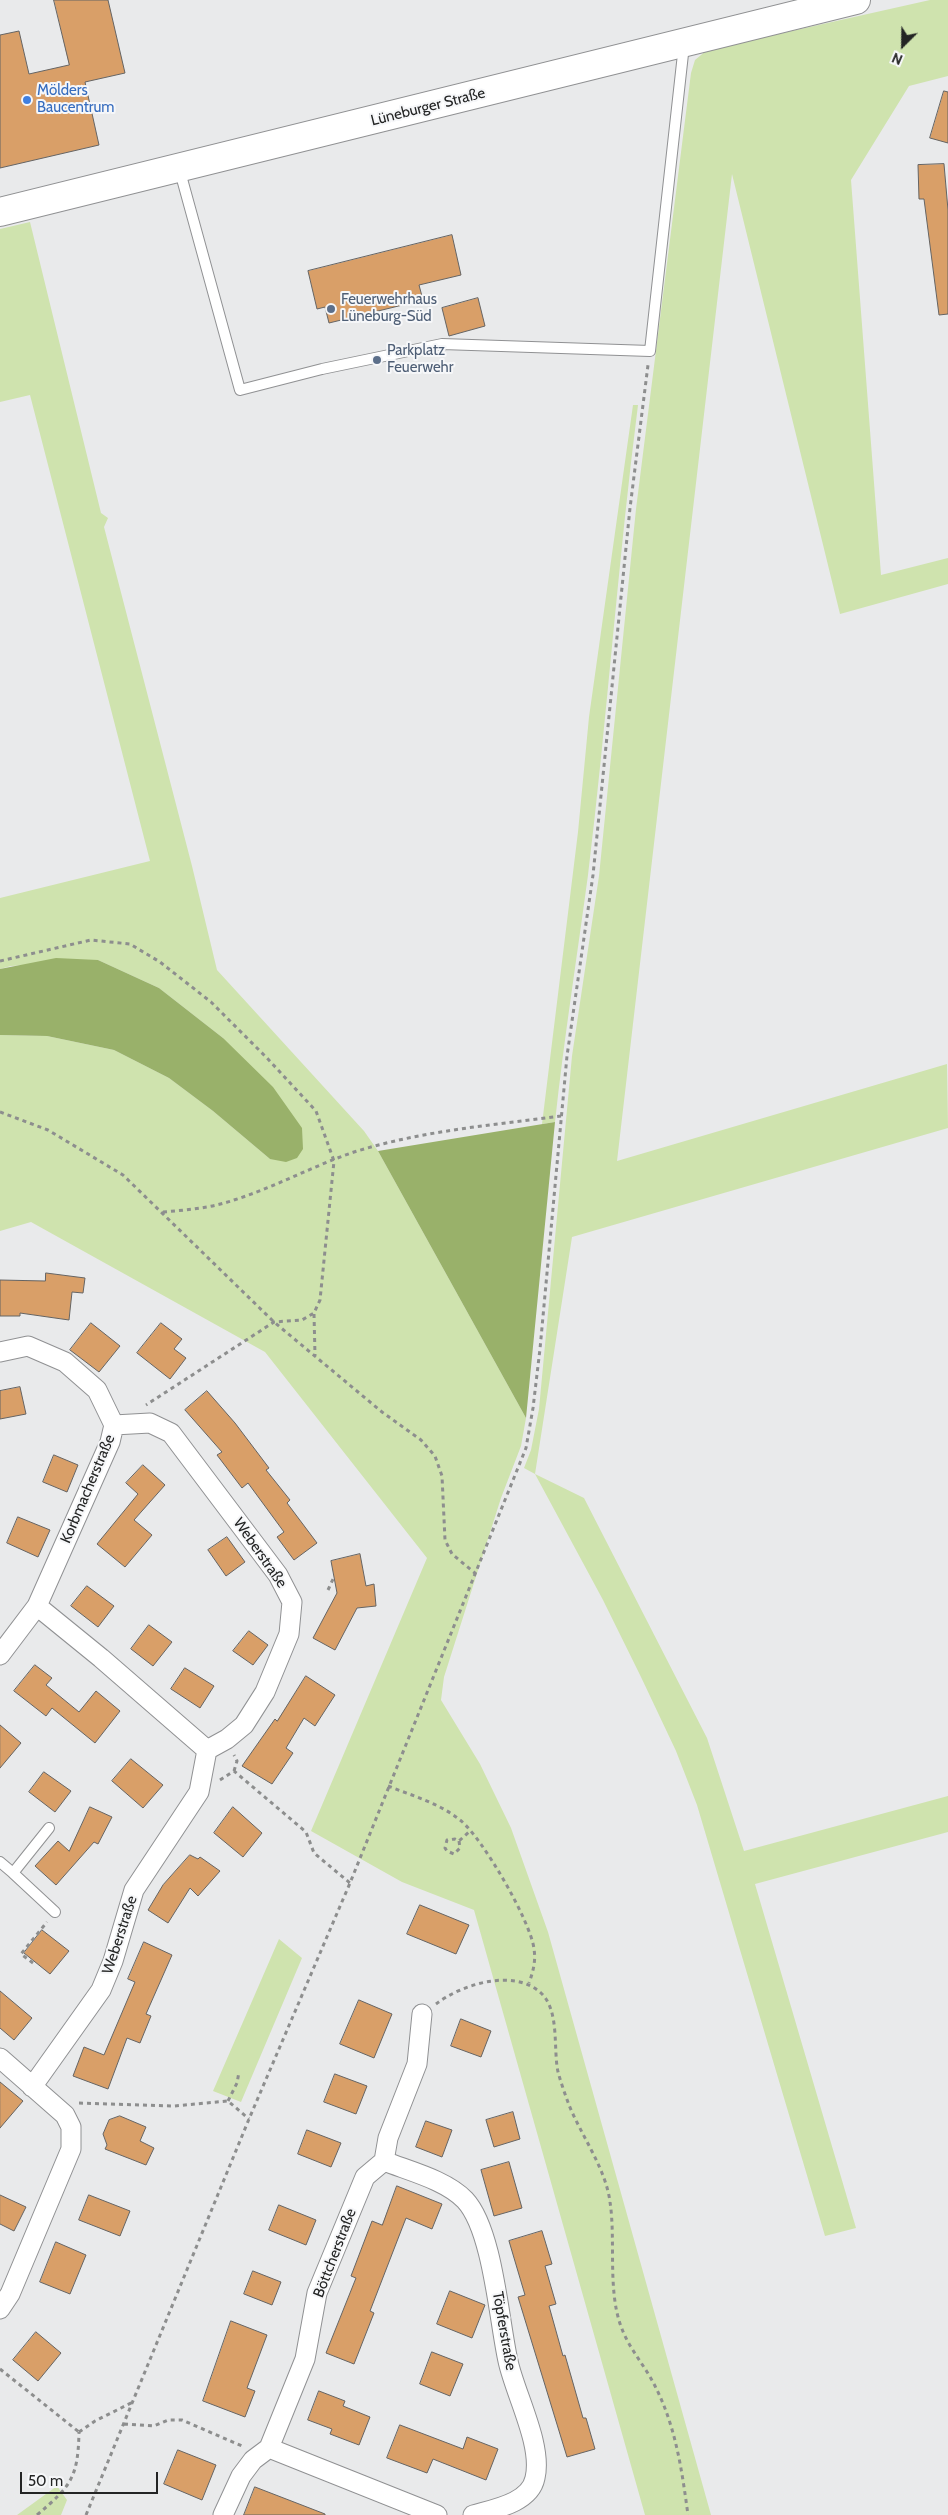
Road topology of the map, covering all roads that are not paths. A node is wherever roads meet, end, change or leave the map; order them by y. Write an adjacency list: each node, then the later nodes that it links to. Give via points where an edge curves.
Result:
1 (856, 0): 2 (street, Lüneburger Straße)
2 (684, 43): 3 (street, Lüneburger Straße); 3 (lane, via 650,351 442,344 240,390)
3 (179, 167): 4 (street, Lüneburger Straße)
4 (0, 212)
5 (0, 1352): 6 (street, Korbmacherstraße, via 28,1346 66,1362 98,1390)
6 (114, 1425): 7 (street, Korbmacherstraße, via 110,1442); 9 (street, Weberstraße, via 150,1423 171,1433 278,1575 292,1602 289,1634 266,1692 244,1725)
7 (37, 1606): 8 (street, Korbmacherstraße); 9 (street)
8 (0, 1655)
9 (207, 1750): 16 (street, Weberstraße, via 199,1792 134,1890 114,1961 101,1990)
10 (49, 1828): 12 (lane)
11 (0, 1862): 12 (lane)
12 (13, 1872): 13 (lane)
13 (55, 1912)
14 (422, 2014): 17 (street, via 416,2064 388,2138)
15 (0, 2058): 16 (street)
16 (32, 2087): 18 (street, via 65,2115 71,2127 71,2149 10,2294)
17 (384, 2161): 19 (street, Böttcherstraße, via 365,2177 317,2293 305,2359); 22 (street, Töpferstraße, via 447,2187 466,2201 479,2224 497,2290 508,2362 537,2457 535,2480 523,2497 503,2507)
18 (0, 2309)
19 (269, 2448): 20 (street, Böttcherstraße, via 253,2460 241,2476); 21 (street)
20 (223, 2515)
21 (437, 2515)
22 (473, 2515)

